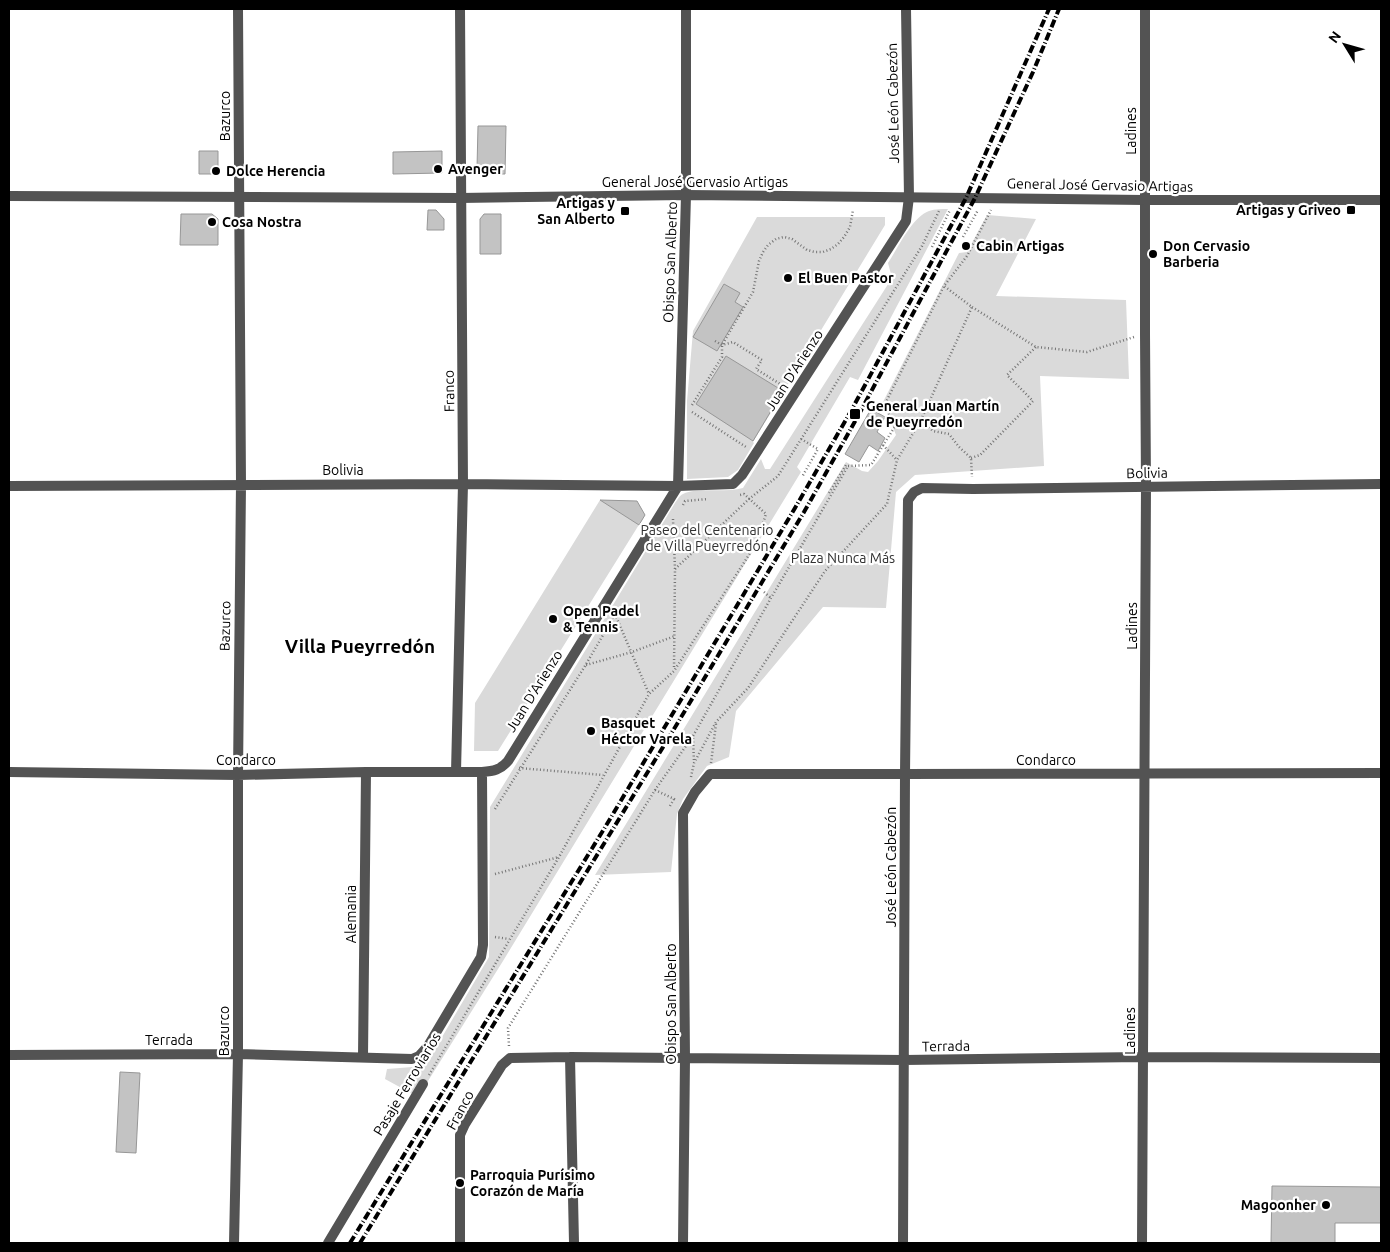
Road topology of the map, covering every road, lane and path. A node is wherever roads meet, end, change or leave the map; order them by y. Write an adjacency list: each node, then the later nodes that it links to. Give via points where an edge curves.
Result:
1 (238, 9): 8 (street, Bazurco)
2 (460, 9): 13 (street, Franco)
3 (686, 9): 6 (street, Obispo San Alberto)
4 (906, 9): 10 (street, José León Cabezón)
5 (1145, 9): 16 (street, Ladines)
6 (686, 195): 9 (street, General José Gervasio Artigas); 13 (street, General José Gervasio Artigas); 39 (street, Obispo San Alberto)
7 (9, 196): 8 (street, General José Gervasio Artigas)
8 (239, 197): 13 (street, General José Gervasio Artigas); 35 (street, Bazurco)
9 (854, 197): 10 (street, General José Gervasio Artigas); 24 (path, via 850,227 831,249 823,252 807,250 784,237 768,245 759,261 753,292)
10 (909, 197): 11 (street, General José Gervasio Artigas); 26 (street, Juan D’Arienzo, via 906,221)
11 (946, 197): 12 (street, General José Gervasio Artigas); 28 (path, via 922,246)
12 (957, 197): 14 (street, General José Gervasio Artigas); 19 (path)
13 (460, 198): 36 (street, Franco)
14 (984, 198): 15 (street, General José Gervasio Artigas); 18 (path)
15 (997, 198): 16 (street, General José Gervasio Artigas); 20 (path, via 967,256)
16 (1144, 200): 17 (street, General José Gervasio Artigas); 22 (street, Ladines)
17 (1381, 200)
18 (963, 237)
19 (932, 247)
20 (944, 286): 21 (path); 29 (path, via 883,408 897,423)
21 (972, 306): 25 (path); 27 (path)
22 (1145, 334): 25 (path, via 1086,352); 40 (street, Ladines)
23 (715, 342): 24 (path)
24 (722, 345): 26 (path, via 733,342 762,360 756,369); 30 (path, via 722,357 689,410)
25 (1036, 347): 31 (path, via 1007,375 1033,401 980,455)
26 (795, 394): 30 (street, Juan D’Arienzo)
27 (921, 420): 31 (path, via 933,431 950,434); 32 (path)
28 (801, 439): 34 (path, via 818,449); 46 (path, via 778,476)
29 (883, 445): 32 (path); 33 (path, via 871,465)
30 (756, 453): 39 (street, Juan D’Arienzo, via 733,484)
31 (971, 458): 41 (path)
32 (897, 460): 59 (path, via 887,504 825,571 748,688)
33 (848, 466): 43 (path); 53 (path)
34 (802, 477)
35 (241, 484): 36 (street, Bolivia); 38 (street, Bolivia); 72 (street, Bazurco)
36 (463, 484): 39 (street, Bolivia); 66 (street, Franco)
37 (1381, 484): 40 (street, Bolivia)
38 (9, 486)
39 (678, 486): 61 (street, Juan D’Arienzo)
40 (1146, 486): 41 (street, Bolivia); 68 (street, Ladines)
41 (973, 489): 42 (street, Bolivia, via 922,488)
42 (914, 492): 71 (street, José León Cabezón, via 908,500)
43 (829, 493)
44 (734, 496): 46 (path, via 744,494)
45 (714, 498): 47 (path, via 685,501)
46 (749, 499): 51 (path); 57 (path, Pasaje Ferroviarios, via 766,514 756,544)
47 (681, 507)
48 (677, 513): 49 (path)
49 (673, 519): 50 (path); 51 (path)
50 (668, 527)
51 (675, 569): 54 (path)
52 (764, 592): 53 (path)
53 (771, 598): 60 (path)
54 (675, 636): 55 (path); 57 (path)
55 (632, 652): 56 (path); 56 (path, via 615,614); 58 (path)
56 (585, 666): 63 (path)
57 (674, 671): 58 (path, Pasaje Ferroviarios)
58 (649, 694): 73 (path, Pasaje Ferroviarios)
59 (716, 722): 62 (path); 70 (path)
60 (693, 736): 62 (path); 75 (path)
61 (508, 761): 63 (path); 67 (street, via 501,768)
62 (694, 764): 74 (path)
63 (520, 769): 73 (path); 78 (path)
64 (9, 772): 72 (street, Condarco)
65 (366, 772): 66 (street, Condarco); 72 (street, Condarco); 88 (street, Alemania)
66 (456, 772): 67 (street, Condarco)
67 (482, 772): 88 (street, Terrada, via 481,958 419,1056 412,1059)
68 (1144, 773): 69 (street, Condarco); 71 (street, Condarco); 91 (street, Ladines)
69 (1381, 773)
70 (710, 774): 71 (street, Condarco); 79 (street)
71 (905, 774): 94 (street, José León Cabezón)
72 (238, 775): 86 (street, Bazurco)
73 (603, 775): 80 (path, Pasaje Ferroviarios)
74 (690, 780)
75 (655, 790): 76 (path); 90 (path, via 508,1028)
76 (674, 799): 77 (path); 79 (path)
77 (670, 806)
78 (494, 811)
79 (683, 813): 93 (street, Obispo San Alberto)
80 (559, 857): 81 (path); 83 (path, Pasaje Ferroviarios)
81 (493, 874)
82 (495, 937): 83 (path)
83 (509, 939): 85 (path, Pasaje Ferroviarios)
84 (493, 957): 85 (path)
85 (492, 967): 95 (path, Pasaje Ferroviarios)
86 (238, 1054): 87 (street, Terrada); 88 (street, Terrada); 96 (street, Bazurco)
87 (9, 1055)
88 (363, 1057)
89 (570, 1057): 90 (street, Terrada); 93 (street, Terrada); 99 (street)
90 (510, 1058): 98 (street, Franco, via 502,1065 460,1135)
91 (1143, 1058): 92 (street, Terrada); 94 (street, Terrada); 102 (street, Ladines)
92 (1381, 1058)
93 (685, 1059): 94 (street, Terrada); 100 (street, Obispo San Alberto)
94 (904, 1060): 101 (street, José León Cabezón)
95 (423, 1084): 97 (street, Pasaje Ferroviarios)
96 (234, 1243)
97 (328, 1243)
98 (460, 1243)
99 (574, 1243)
100 (682, 1243)
101 (903, 1243)
102 (1142, 1243)

